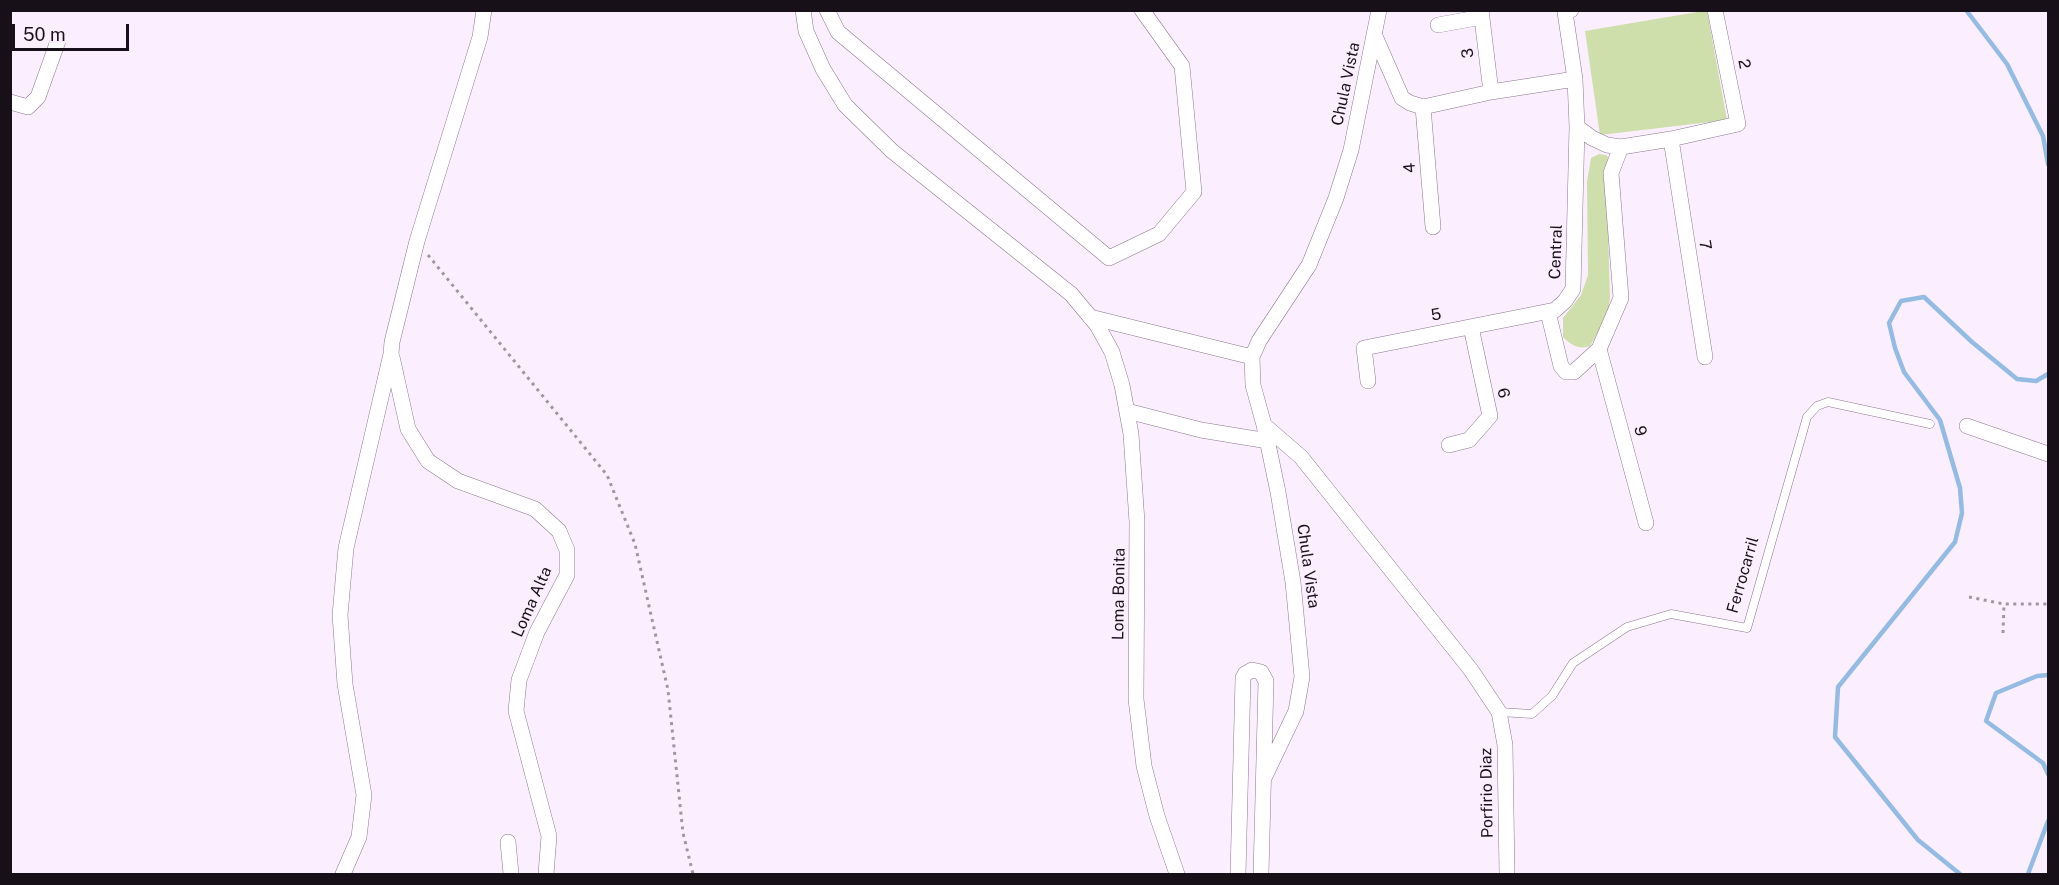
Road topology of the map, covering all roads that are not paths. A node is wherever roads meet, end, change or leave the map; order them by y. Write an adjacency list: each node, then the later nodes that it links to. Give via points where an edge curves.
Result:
1 (484, 10): 24 (street, Loma Alta, via 480,37 417,241)
2 (803, 10): 21 (street, Loma Bonita, via 806,31 845,105 892,151 1071,294)
3 (827, 10): 4 (street, via 838,32 1109,258 1159,234 1194,192 1182,66)
4 (1142, 10)
5 (1379, 10): 10 (street, Chula Vista)
6 (1715, 10): 17 (street, 2, via 1738,124)
7 (1568, 11): 12 (street, Central)
8 (1481, 14): 9 (street); 13 (street, 3)
9 (1438, 25)
10 (1374, 34): 15 (street, via 1402,98); 25 (street, Chula Vista, via 1351,150 1336,198 1309,265)
11 (58, 41): 14 (street, via 38,98 28,107)
12 (1575, 79): 13 (street); 16 (street, Central)
13 (1491, 92): 15 (street)
14 (10, 102)
15 (1423, 106): 19 (street, 4)
16 (1577, 127): 18 (street, via 1607,145); 20 (street, Central, via 1573,289 1565,301)
17 (1671, 139): 18 (street); 26 (street, 7)
18 (1621, 147): 23 (street, via 1611,173 1621,298)
19 (1432, 227)
20 (1548, 312): 22 (street, 5); 23 (street, via 1561,366 1566,372 1574,372)
21 (1090, 317): 25 (street); 28 (street, Loma Bonita, via 1112,352)
22 (1471, 327): 27 (street, 5, via 1364,348); 33 (street, 6, via 1490,416 1469,440)
23 (1599, 349): 35 (street, 9)
24 (391, 354): 39 (street, Loma Alta, via 346,548 340,615 345,684 364,795 359,837); 41 (street, Loma Alta, via 408,429 428,460 458,481 534,509 559,531 567,550 567,574 537,632 519,681 516,711 549,836)
25 (1252, 357): 30 (street, Chula Vista, via 1253,385)
26 (1705, 357)
27 (1368, 381)
28 (1127, 411): 32 (street, via 1201,430); 42 (street, Loma Bonita, via 1137,522 1136,699 1144,766)
29 (1930, 424): 36 (lane, Ferrocarril, via 1828,402 1817,406 1807,417 1747,628 1671,614 1628,627 1573,663 1552,696 1532,714)
30 (1264, 425): 32 (street, Chula Vista); 36 (street, via 1301,458 1471,670)
31 (1967, 426): 34 (street)
32 (1268, 441): 37 (street, Chula Vista, via 1293,582 1302,677 1296,711)
33 (1449, 445)
34 (2049, 454)
35 (1646, 523)
36 (1499, 712): 45 (street, Porfirio Diaz, via 1505,745)
37 (1265, 776): 43 (street, via 1266,681 1261,672 1252,670 1243,678); 44 (street)
38 (508, 842): 40 (street)
39 (343, 874)
40 (511, 874)
41 (546, 874)
42 (1177, 874)
43 (1238, 874)
44 (1262, 874)
45 (1507, 874)

